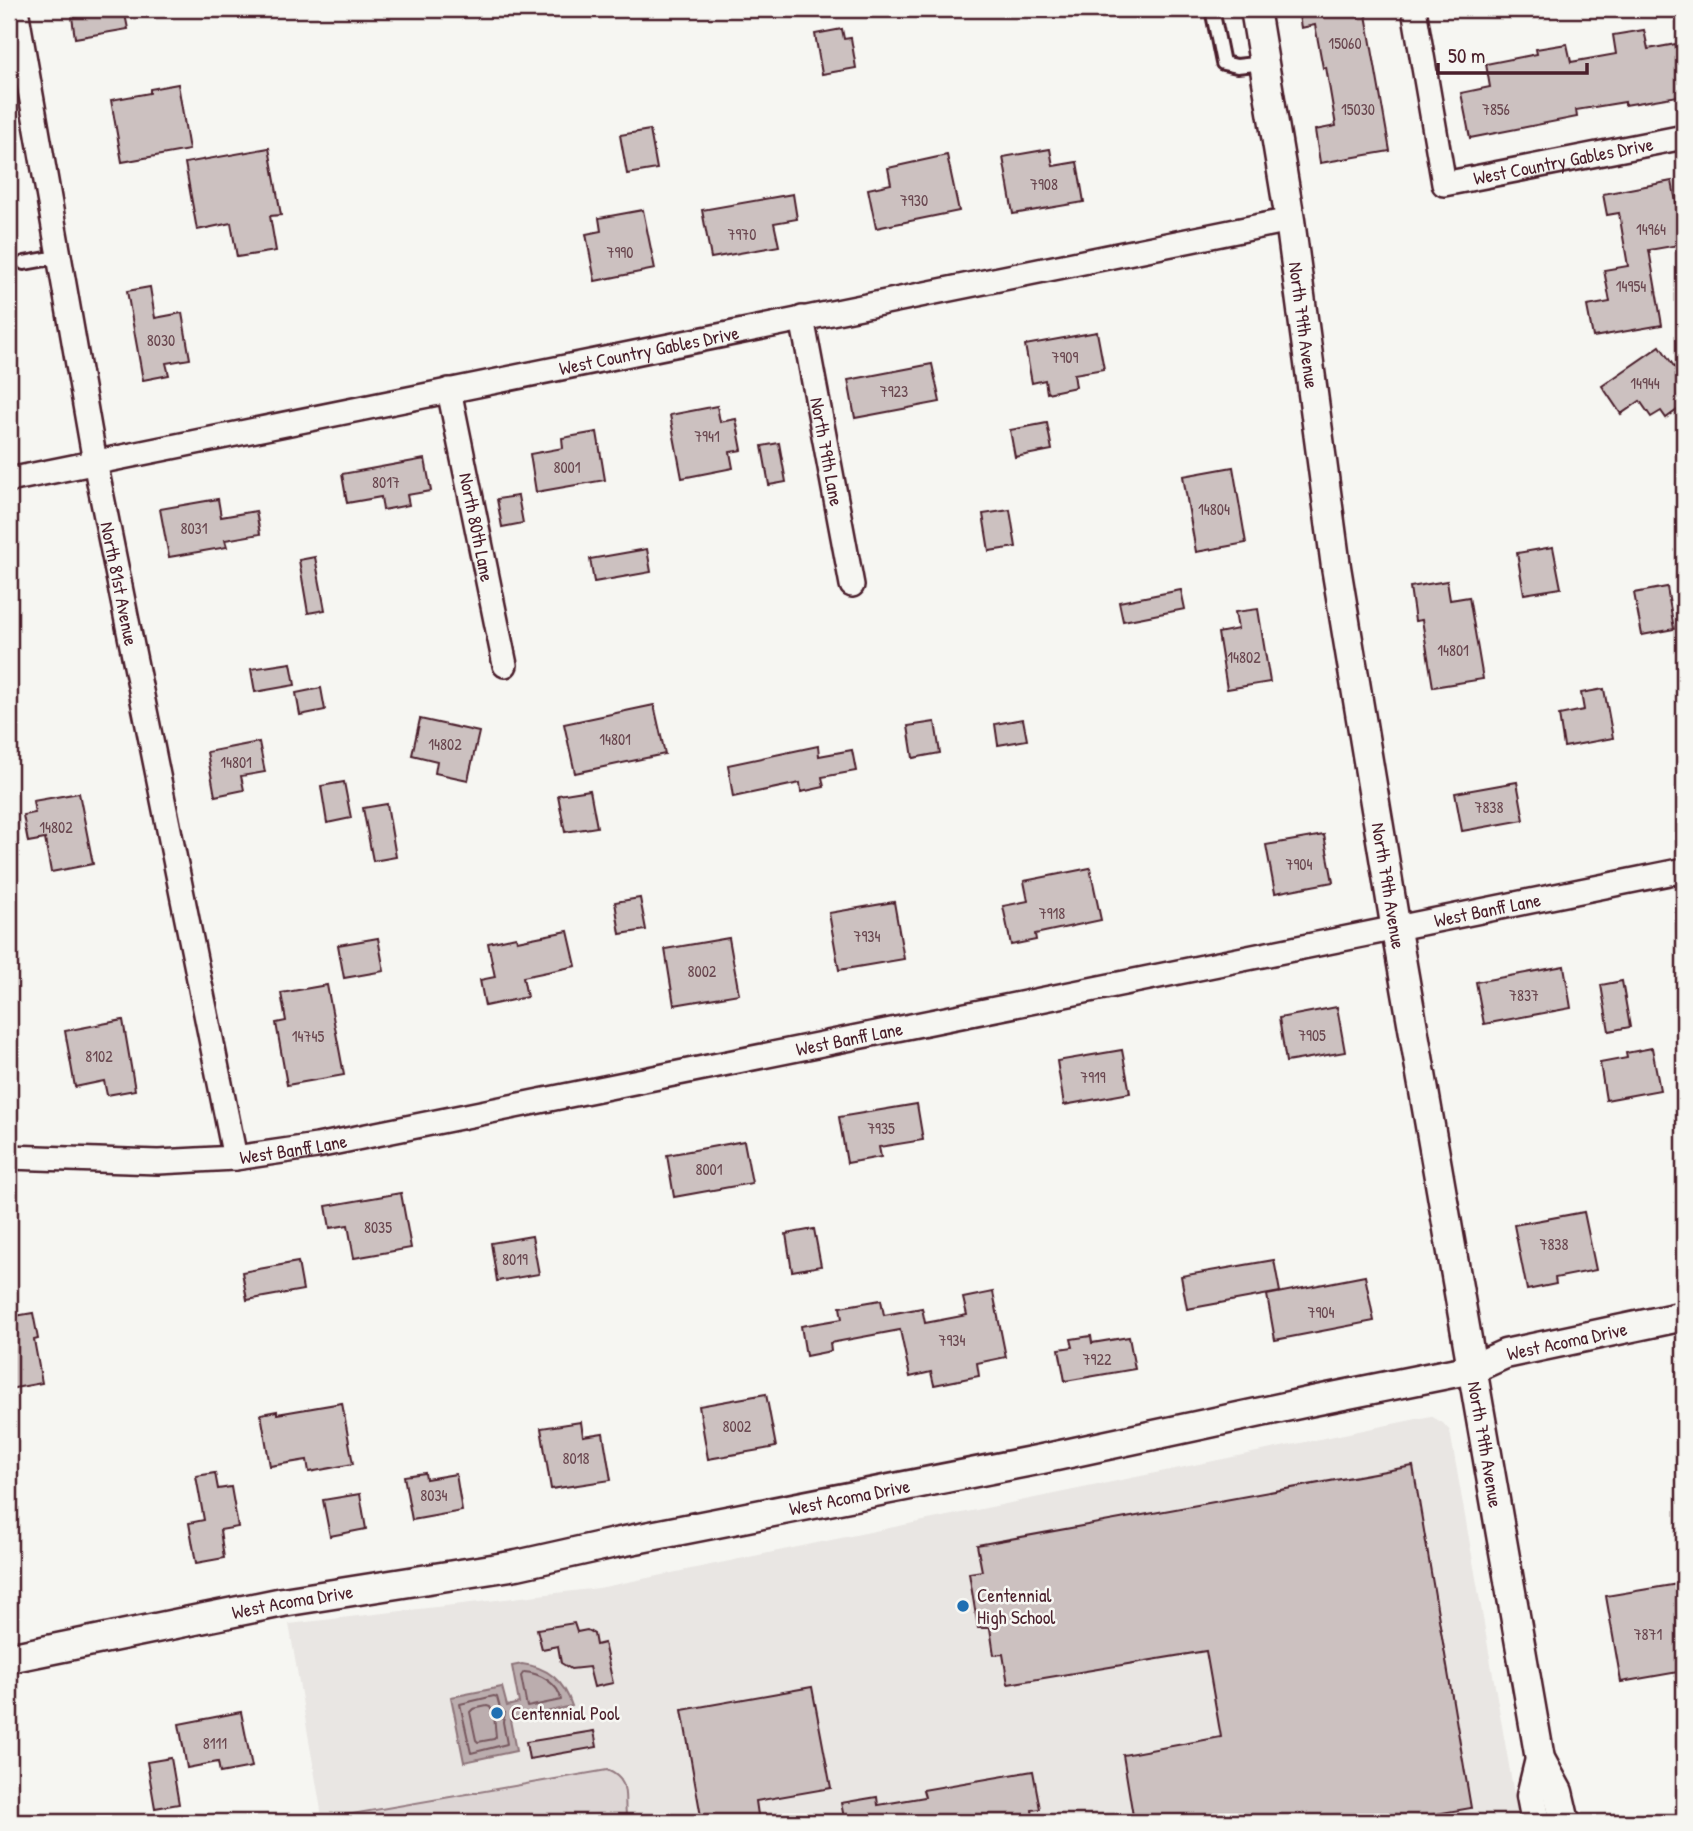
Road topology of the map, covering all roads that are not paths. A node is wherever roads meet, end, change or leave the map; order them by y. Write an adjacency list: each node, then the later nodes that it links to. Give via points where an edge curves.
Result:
1 (16, 9): 8 (street, North 81st Avenue)
2 (1212, 9): 5 (lane, via 1223,63)
3 (1255, 9): 5 (street, North 79th Avenue)
4 (1414, 9): 6 (street, West Country Gables Drive, via 1444,184)
5 (1264, 63): 7 (street, North 79th Avenue)
6 (1684, 137)
7 (1290, 220): 10 (street, West Country Gables Drive); 17 (street, North 79th Avenue, via 1336,567)
8 (58, 257): 9 (lane); 12 (street, North 81st Avenue)
9 (24, 263)
10 (802, 318): 11 (street, West Country Gables Drive); 14 (street, North 79th Lane)
11 (449, 390): 12 (street, West Country Gables Drive); 15 (street, North 80th Lane)
12 (95, 462): 13 (street, West Country Gables Drive); 19 (street, North 81st Avenue)
13 (9, 480)
14 (852, 585)
15 (505, 665)
16 (1684, 870): 17 (street, West Banff Lane)
17 (1396, 930): 19 (street, West Banff Lane, via 331,1143); 21 (street, North 79th Avenue)
18 (9, 1157): 19 (street, West Banff Lane, via 158,1162)
19 (235, 1158)
20 (1684, 1316): 21 (street, West Acoma Drive, via 1506,1354)
21 (1472, 1369): 22 (street, West Acoma Drive, via 517,1564 283,1602); 23 (street, North 79th Avenue)
22 (9, 1658)
23 (1540, 1759): 24 (street, North 79th Avenue, via 1531,1796); 25 (street, North 79th Avenue, via 1558,1792)
24 (1536, 1822)
25 (1565, 1822)

